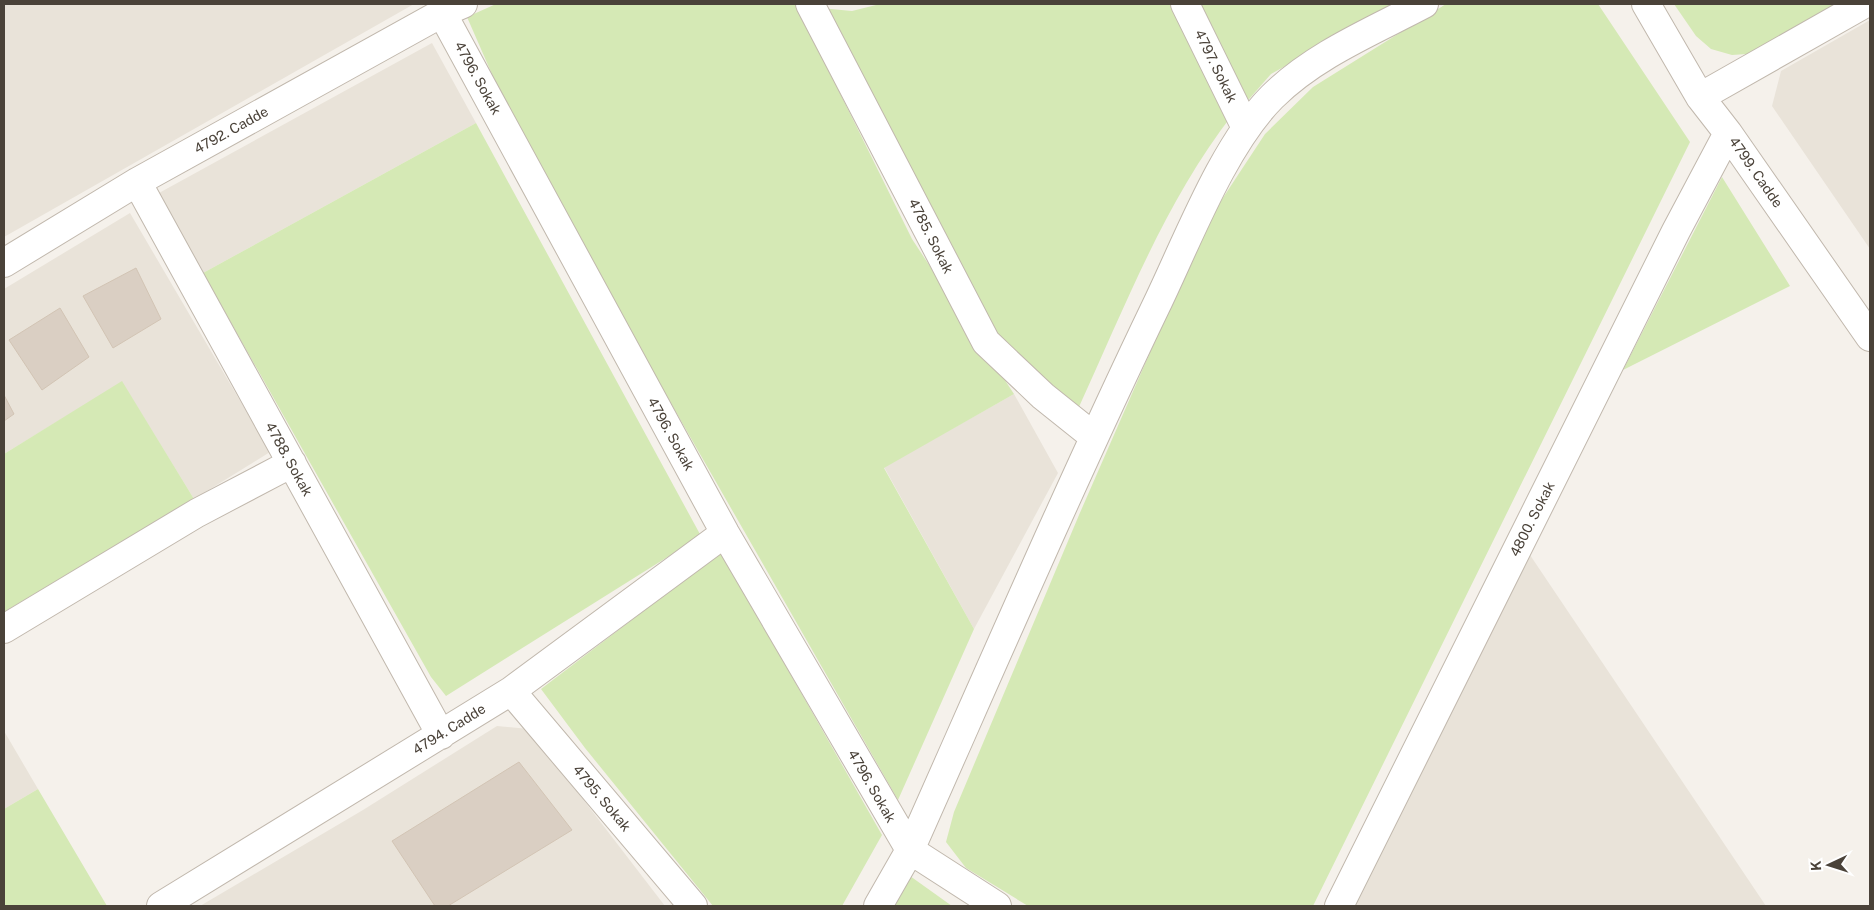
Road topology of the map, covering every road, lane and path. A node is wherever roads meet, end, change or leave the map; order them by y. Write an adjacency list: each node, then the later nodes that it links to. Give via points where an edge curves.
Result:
1 (810, 4): 13 (street, 4785. Sokak, via 986,342 1043,396)
2 (1185, 4): 8 (street, 4797. Sokak)
3 (1424, 4): 8 (street, via 1315,63 1273,96)
4 (1646, 4): 7 (street, 4799. Cadde)
5 (1864, 4): 7 (street)
6 (453, 8): 10 (street, 4792. Cadde); 15 (street, 4796. Sokak)
7 (1700, 98): 9 (street, 4799. Cadde)
8 (1246, 128): 13 (street, via 1214,185)
9 (1728, 133): 12 (street, 4799. Cadde); 24 (street, 4800. Sokak)
10 (137, 182): 11 (street, 4792. Cadde); 14 (street, 4788. Sokak)
11 (4, 263)
12 (1870, 337)
13 (1093, 436): 19 (street)
14 (292, 464): 16 (street, via 197,514); 18 (street, 4788. Sokak)
15 (725, 533): 17 (street, 4794. Cadde); 19 (street, 4796. Sokak)
16 (4, 629)
17 (511, 691): 18 (street, 4794. Cadde); 21 (street, 4795. Sokak)
18 (441, 735): 20 (street, 4794. Cadde)
19 (910, 850): 22 (street); 23 (street)
20 (161, 906)
21 (693, 906)
22 (878, 906)
23 (997, 906)
24 (1339, 906)

